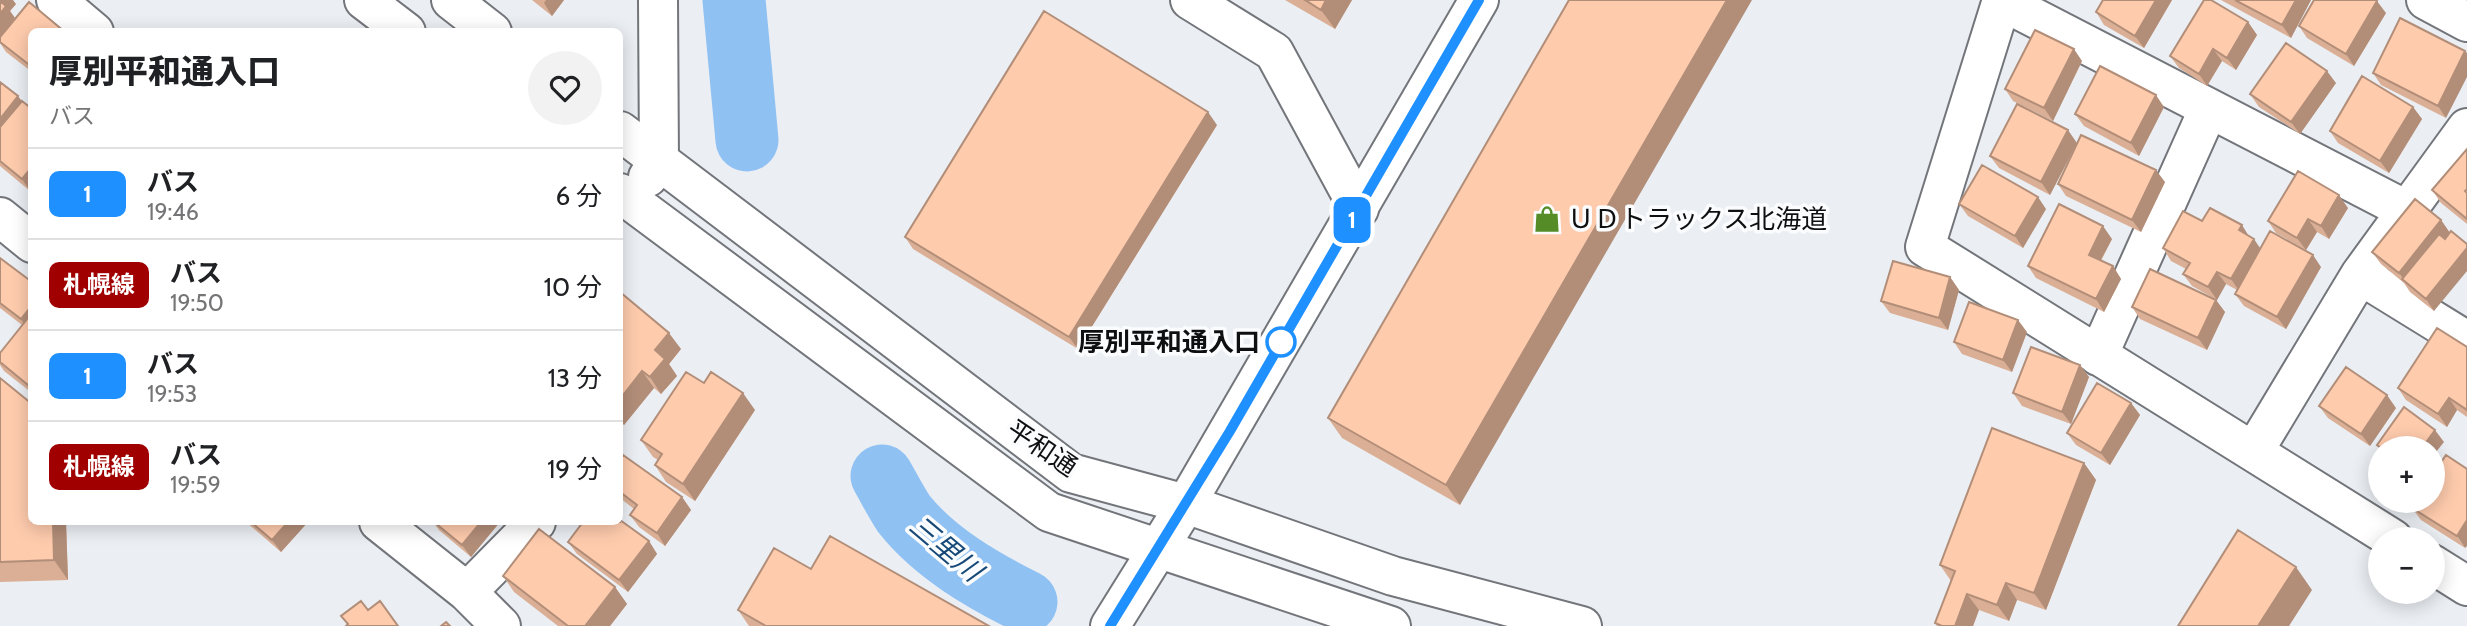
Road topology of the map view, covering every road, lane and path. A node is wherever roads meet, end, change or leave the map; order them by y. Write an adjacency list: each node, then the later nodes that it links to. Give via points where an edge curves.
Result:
1 (56, 0): 10 (main road)
2 (364, 0): 11 (main road)
3 (451, 0): 12 (main road)
4 (659, 0): 16 (main road)
5 (1190, 0): 18 (main road, via 1273,52)
6 (1479, 0): 18 (main road)
7 (2426, 0): 9 (main road)
8 (2002, 1): 13 (main road); 24 (main road, via 1925,247)
9 (2467, 22)
10 (89, 28)
11 (401, 28)
12 (487, 28)
13 (2209, 108): 19 (main road); 24 (main road)
14 (2467, 128): 19 (main road)
15 (623, 133): 16 (main road, 平和通)
16 (659, 161): 17 (main road); 26 (main road, 平和通, via 1071,473)
17 (625, 197): 30 (main road, 平和通, via 1049,512)
18 (1359, 209): 26 (main road)
19 (2406, 211): 22 (main road)
20 (0, 217): 21 (main road)
21 (28, 240)
22 (2360, 275): 23 (main road); 25 (main road)
23 (2467, 341)
24 (2098, 356): 25 (main road)
25 (2254, 451): 29 (main road)
26 (1186, 504): 30 (main road); 37 (main road, 平和通, via 1393,576)
27 (383, 525): 33 (main road)
28 (533, 525): 33 (main road)
29 (2374, 527)
30 (1160, 547): 35 (main road); 36 (main road, 平和通)
31 (2445, 572): 32 (main road)
32 (2467, 586)
33 (467, 592): 34 (main road)
34 (501, 626)
35 (1110, 626)
36 (1391, 626)
37 (1582, 626)

